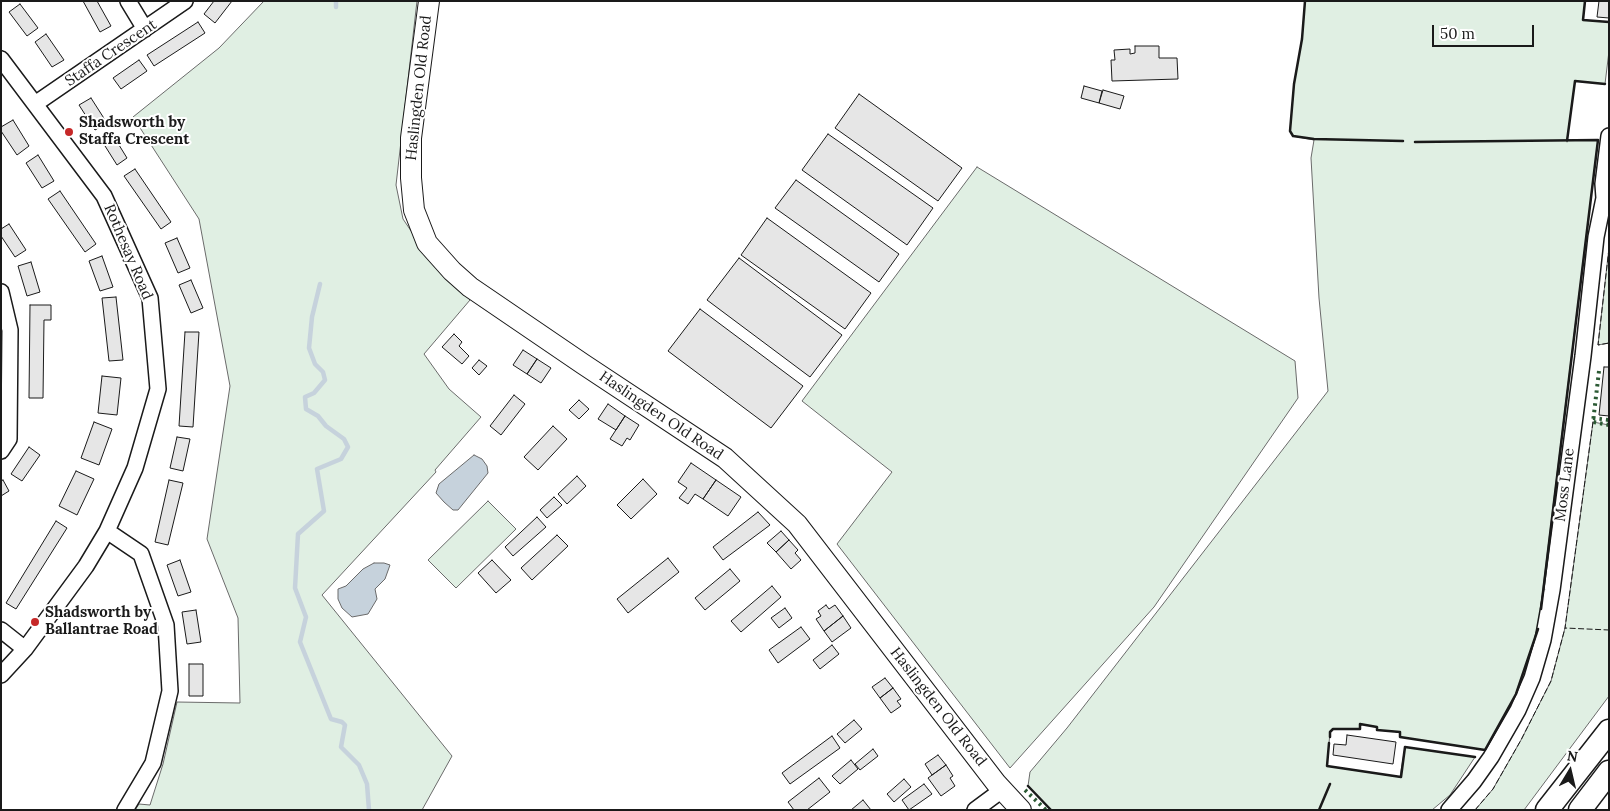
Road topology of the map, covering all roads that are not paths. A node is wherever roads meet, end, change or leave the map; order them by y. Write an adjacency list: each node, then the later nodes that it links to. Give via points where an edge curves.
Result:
1 (128, 1): 4 (street)
2 (185, 1): 4 (street, Staffa Crescent)
3 (429, 1): 16 (main road, Haslingden Old Road, via 411,138 414,210 427,243 470,287 725,458 797,524)
4 (145, 29): 6 (street, Staffa Crescent)
5 (1, 59): 6 (street, Rothesay Road)
6 (35, 104): 10 (street, Rothesay Road, via 104,196 150,298 158,389 135,468)
7 (1609, 136): 20 (street, Moss Lane, via 1604,198 1596,237 1583,356 1543,640 1518,710 1491,757)
8 (1, 292): 9 (street, via 10,330 9,439)
9 (1, 451)
10 (107, 531): 12 (street, Rothesay Road, via 86,566); 17 (street, via 141,554 166,626 170,691 153,763)
11 (1, 630): 12 (street)
12 (25, 649): 13 (street, Rothesay Road)
13 (1, 675)
14 (1609, 730): 21 (highway)
15 (1609, 772): 22 (highway)
16 (1002, 790): 18 (street); 19 (main road, Haslingden Old Road)
17 (125, 810)
18 (975, 810)
19 (1021, 810)
20 (1450, 810)
21 (1548, 810)
22 (1580, 810)

